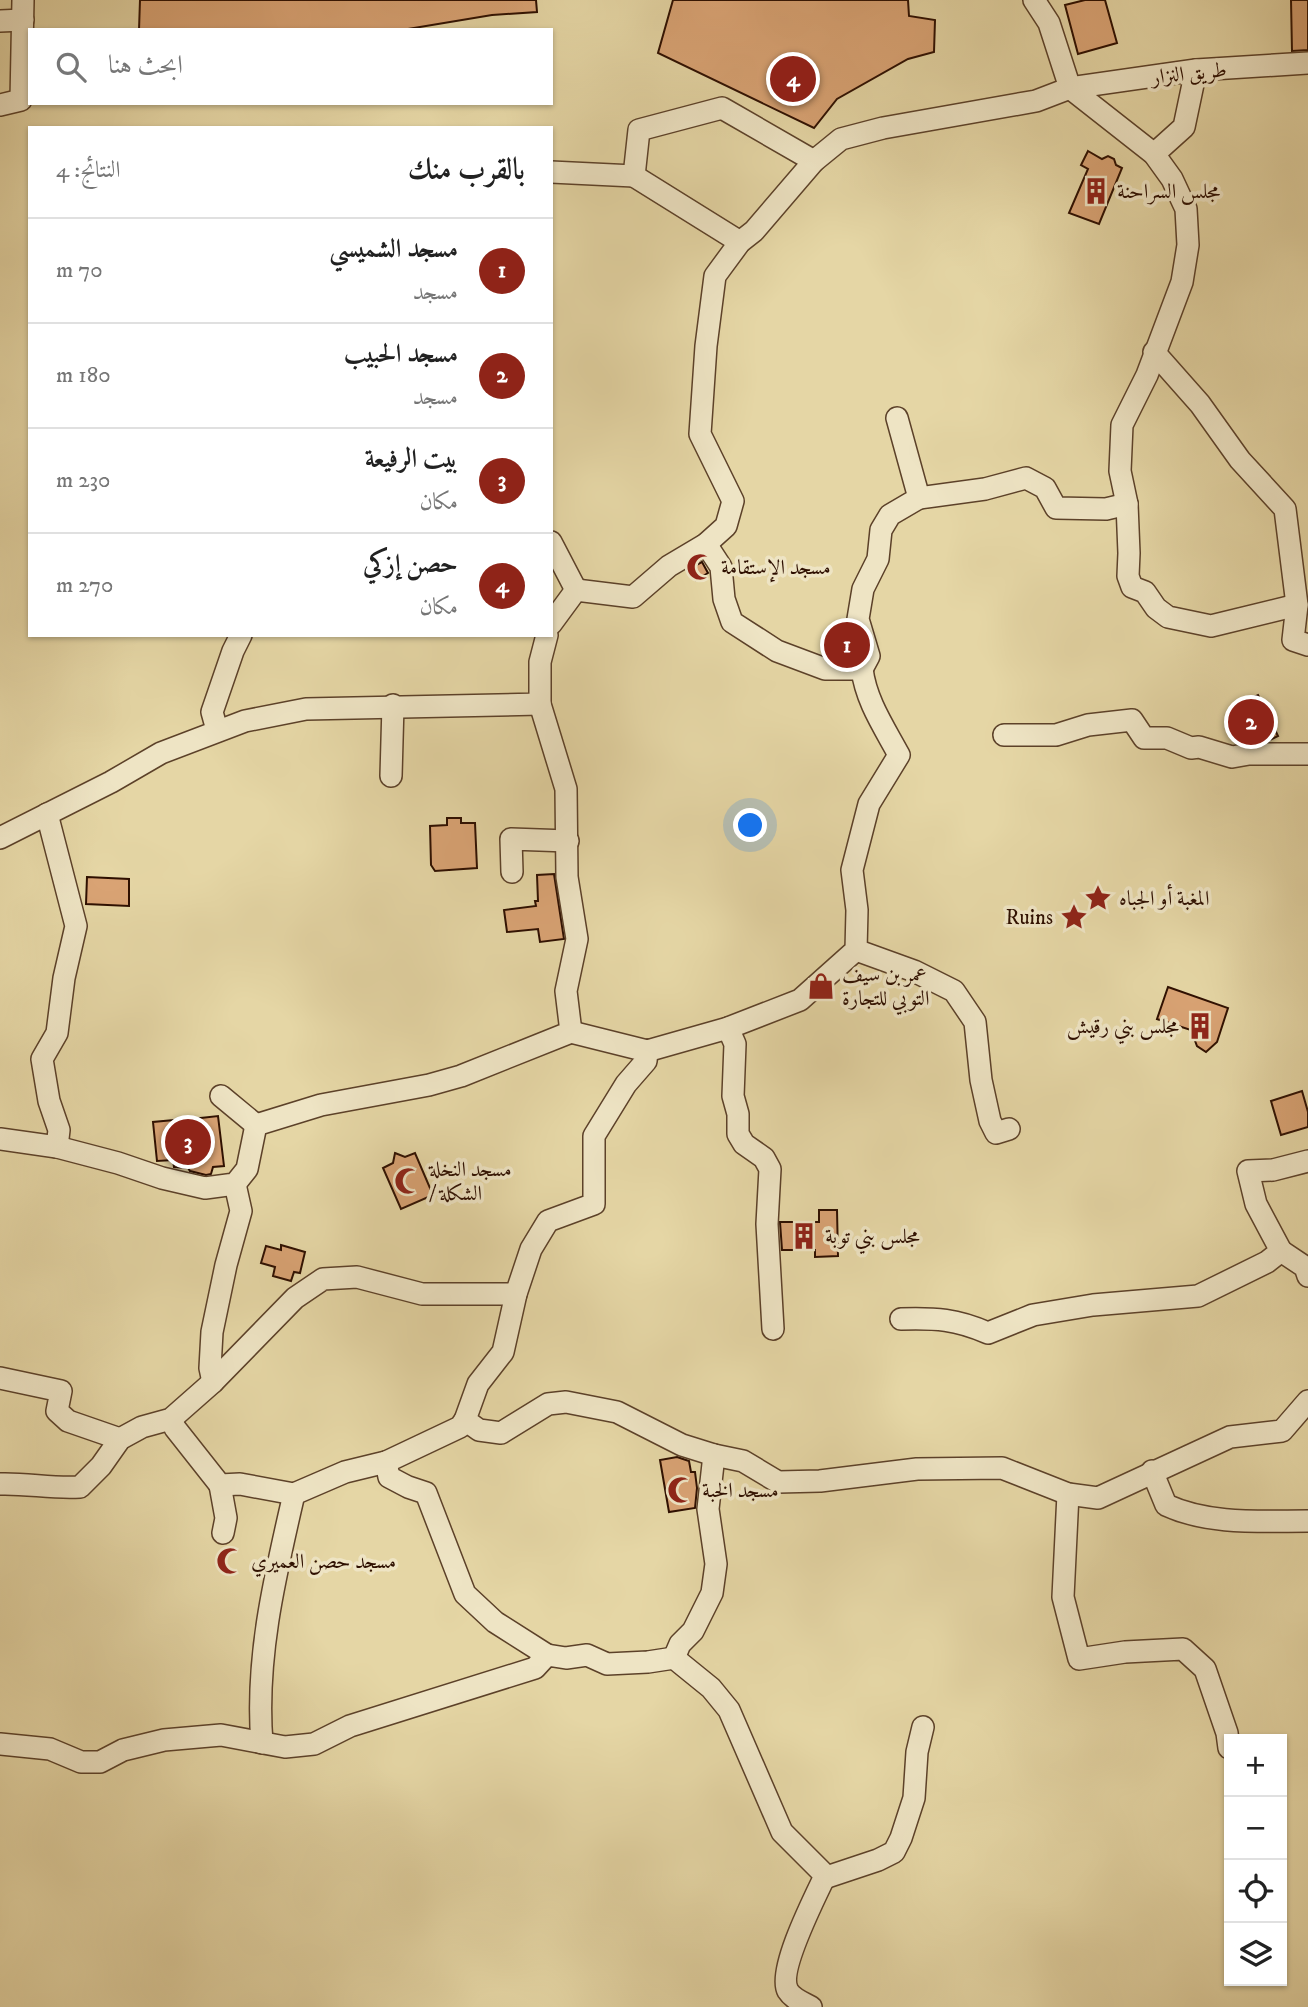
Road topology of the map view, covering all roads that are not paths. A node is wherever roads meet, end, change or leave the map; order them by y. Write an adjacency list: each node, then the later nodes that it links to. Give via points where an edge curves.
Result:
1 (1035, 0): 6 (street, via 1049,23)
2 (23, 10): 3 (street); 7 (street, via 22,100)
3 (0, 21)
4 (1308, 63): 5 (street, طريق النزار)
5 (1196, 70): 6 (street, طريق النزار); 8 (street, via 1184,127)
6 (1070, 88): 8 (street); 9 (street, طريق النزار, via 1035,101 841,139)
7 (0, 105)
8 (1154, 154): 13 (street, via 1186,209 1188,246 1182,282)
9 (814, 161): 11 (street, via 722,108 639,130); 12 (street, طريق النزار)
10 (553, 172): 11 (street)
11 (634, 176): 12 (street)
12 (740, 242): 17 (street, طريق النزار, via 715,276 706,346 700,435 733,501 726,526)
13 (1154, 352): 16 (street, via 1122,425 1120,471); 20 (street, via 1285,509)
14 (897, 418): 15 (street)
15 (919, 498): 16 (street, via 1026,478 1045,488 1056,508); 25 (street, via 890,515 881,530 878,559 863,589 859,619 870,656)
16 (1126, 505): 20 (street, via 1132,587 1144,592 1168,617 1211,626)
17 (706, 544): 19 (street, طريق النزار, via 669,566 633,597); 25 (street, via 721,567 732,622 778,651 825,669)
18 (553, 546): 19 (street)
19 (576, 590): 21 (street)
20 (1297, 605): 24 (street, via 1293,640)
21 (553, 621)
22 (240, 637): 28 (street, via 212,712)
23 (546, 637): 26 (street, via 540,662)
24 (1308, 645)
25 (862, 669): 36 (street, via 871,704 899,755 869,804 852,870)
26 (540, 704): 27 (street); 34 (street, via 566,789)
27 (393, 705): 28 (street, via 306,709); 31 (street)
28 (217, 730): 32 (street, via 161,753)
29 (1004, 735): 30 (street, via 1056,735 1088,725 1132,720 1144,738 1167,738 1232,757)
30 (1308, 754)
31 (391, 776)
32 (47, 814): 33 (street); 44 (street, via 76,926 57,1033 42,1059 59,1130)
33 (0, 838)
34 (568, 841): 35 (street, via 511,839); 38 (street, via 567,877 577,939 566,991)
35 (512, 873)
36 (856, 950): 37 (street, via 800,1000); 42 (street, via 954,990 975,1022 990,1121 996,1133)
37 (728, 1028): 39 (street); 51 (street, via 735,1044 733,1096 738,1134 770,1169 767,1224)
38 (571, 1032): 39 (street); 41 (street, via 440,1082 321,1105)
39 (647, 1051): 49 (street, via 646,1061 594,1136 594,1204 548,1221 531,1249)
40 (220, 1096): 41 (street)
41 (256, 1125): 46 (street, via 247,1169)
42 (1009, 1129)
43 (0, 1139): 44 (street)
44 (57, 1147): 46 (street, via 205,1188)
45 (1308, 1161): 47 (street, via 1248,1171 1256,1204)
46 (235, 1184): 53 (street, via 241,1211 212,1332)
47 (1281, 1251): 48 (street, via 1305,1267); 50 (street, via 1198,1296 1032,1315 988,1333 939,1317)
48 (1308, 1276)
49 (516, 1294): 53 (street, via 422,1294 357,1277 323,1279 295,1298); 56 (street, via 503,1352 478,1384)
50 (901, 1319)
51 (773, 1329)
52 (0, 1378): 57 (street, via 61,1391 57,1411 68,1421)
53 (213, 1382): 55 (street)
54 (1306, 1407): 60 (street, via 1282,1431 1230,1437)
55 (171, 1419): 57 (street); 62 (street)
56 (465, 1420): 58 (street, via 479,1430 501,1433 548,1404 566,1402 617,1412 682,1445); 59 (street, via 460,1427)
57 (120, 1439): 61 (street, via 79,1487)
58 (714, 1455): 64 (street, via 743,1461 778,1482 917,1469 1002,1468); 68 (street, via 708,1509 716,1564 712,1593)
59 (386, 1462): 63 (street, via 345,1472); 67 (street, via 389,1477 426,1493 465,1594 495,1622)
60 (1153, 1471): 64 (street, via 1098,1498); 65 (street, via 1166,1505 1189,1515)
61 (0, 1484)
62 (220, 1485): 63 (street); 66 (street, via 226,1518)
63 (293, 1494): 71 (street, via 272,1589 259,1703)
64 (1068, 1494): 70 (street, via 1063,1597 1079,1660 1183,1649 1205,1668)
65 (1308, 1521)
66 (223, 1533)
67 (547, 1656): 68 (street, via 587,1655 607,1664); 71 (street, via 535,1668 350,1726 314,1744 285,1747)
68 (674, 1658): 73 (street, via 729,1710 778,1825)
69 (923, 1727): 73 (street, via 914,1798 894,1852)
70 (1227, 1734)
71 (262, 1743): 72 (street, via 221,1735 164,1740 123,1750 100,1762 81,1762 50,1749)
72 (0, 1744)
73 (824, 1878): 74 (street, via 785,1980 793,1997)
74 (811, 2007)

